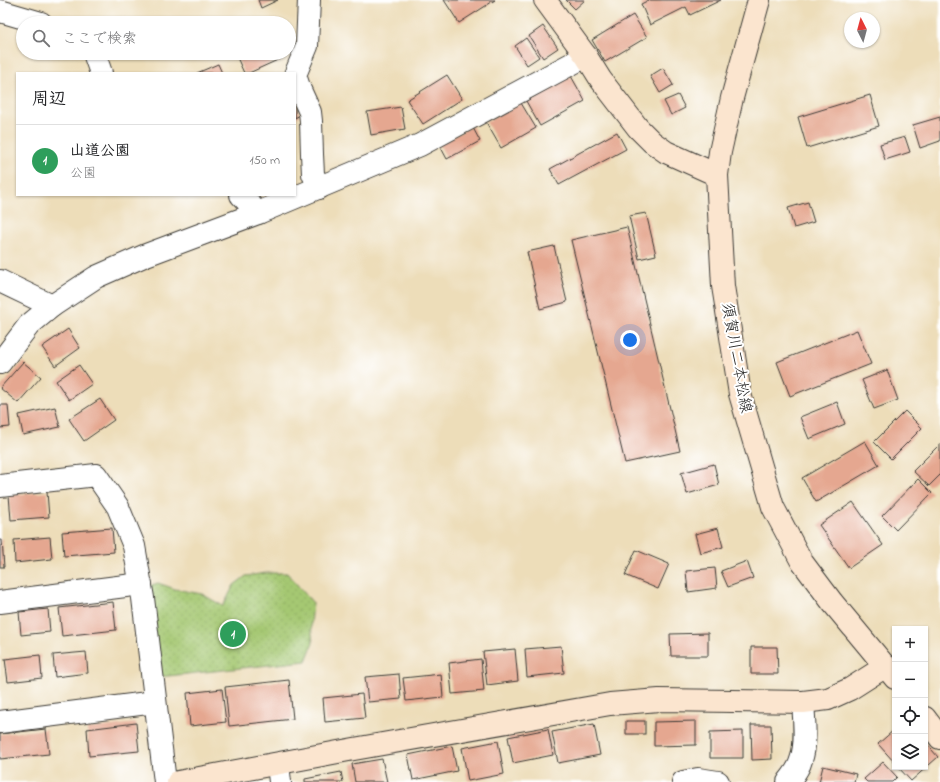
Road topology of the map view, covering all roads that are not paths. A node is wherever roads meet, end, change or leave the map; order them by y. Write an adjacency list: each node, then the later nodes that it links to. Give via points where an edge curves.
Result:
1 (309, 0): 9 (street, via 307,46)
2 (544, 0): 6 (street)
3 (758, 0): 11 (street, 須賀川二本松線, via 732,98)
4 (0, 11): 5 (street)
5 (17, 16)
6 (586, 56): 11 (street, via 601,80 652,142 666,152); 12 (street, via 420,145)
7 (96, 60): 8 (street)
8 (101, 72)
9 (296, 73)
10 (296, 78): 12 (street, via 310,112 313,174)
11 (717, 175): 21 (street, 須賀川二本松線, via 723,286 740,394 773,507 802,562)
12 (319, 188): 14 (street)
13 (242, 196): 14 (street)
14 (258, 213): 16 (street, via 146,255 96,277)
15 (0, 281): 16 (street)
16 (52, 306): 17 (street, via 28,325)
17 (0, 363)
18 (0, 486): 19 (street, via 96,475 118,507 134,546)
19 (141, 584): 20 (street); 22 (street)
20 (0, 602)
21 (890, 672): 23 (street, via 828,699)
22 (155, 702): 24 (street); 28 (street)
23 (803, 702): 27 (street, via 659,700 610,704 362,747); 32 (street, via 805,741 802,759)
24 (0, 722)
25 (928, 722): 26 (street)
26 (940, 738)
27 (279, 773): 29 (street)
28 (165, 782)
29 (178, 782)
30 (682, 782): 31 (street, via 698,779)
31 (718, 782)
32 (788, 782)

